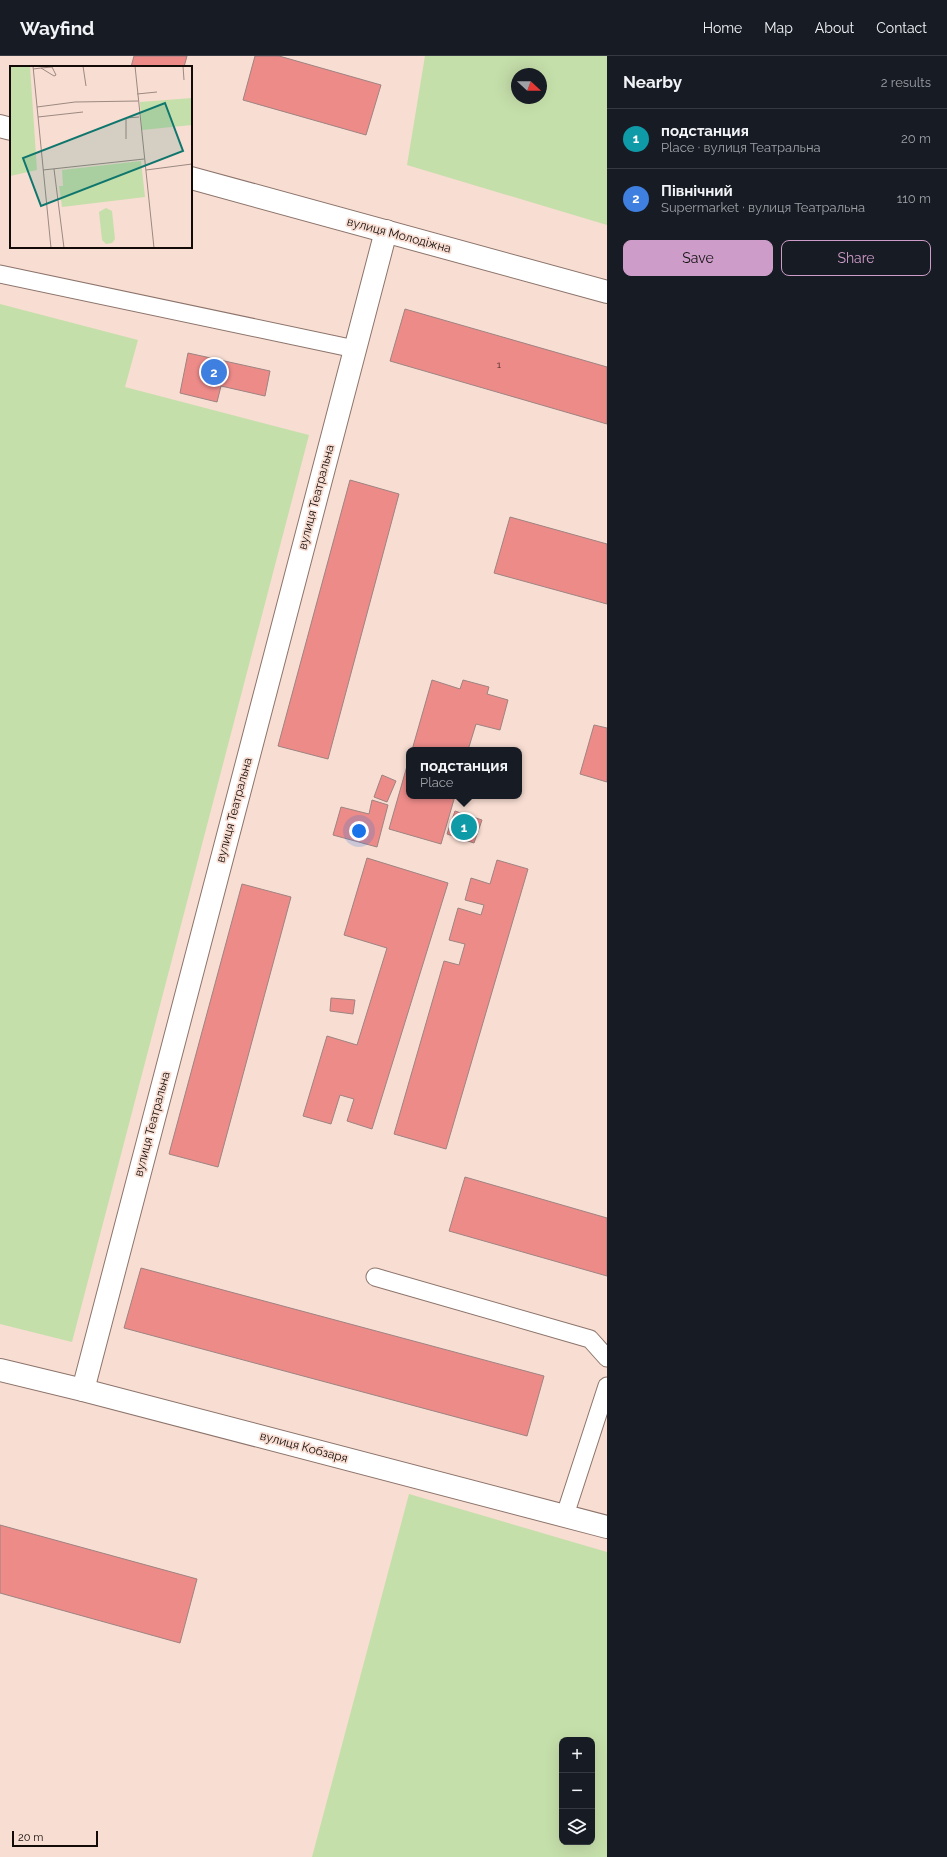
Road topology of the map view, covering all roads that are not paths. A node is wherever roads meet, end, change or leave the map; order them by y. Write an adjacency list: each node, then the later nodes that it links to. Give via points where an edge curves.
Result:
1 (0, 126): 2 (street)
2 (10, 129)
3 (192, 178): 4 (street, вулиця Молодіжна)
4 (386, 231): 6 (street, вулиця Молодіжна); 7 (street, вулиця Театральна)
5 (0, 274): 7 (lane)
6 (607, 292)
7 (355, 349): 12 (street, вулиця Театральна)
8 (375, 1277): 9 (lane, via 590,1339)
9 (607, 1358)
10 (0, 1370): 12 (street, вулиця Кобзаря)
11 (607, 1386): 13 (lane)
12 (82, 1390): 13 (street, вулиця Кобзаря)
13 (565, 1515): 14 (street, вулиця Кобзаря)
14 (607, 1527)

